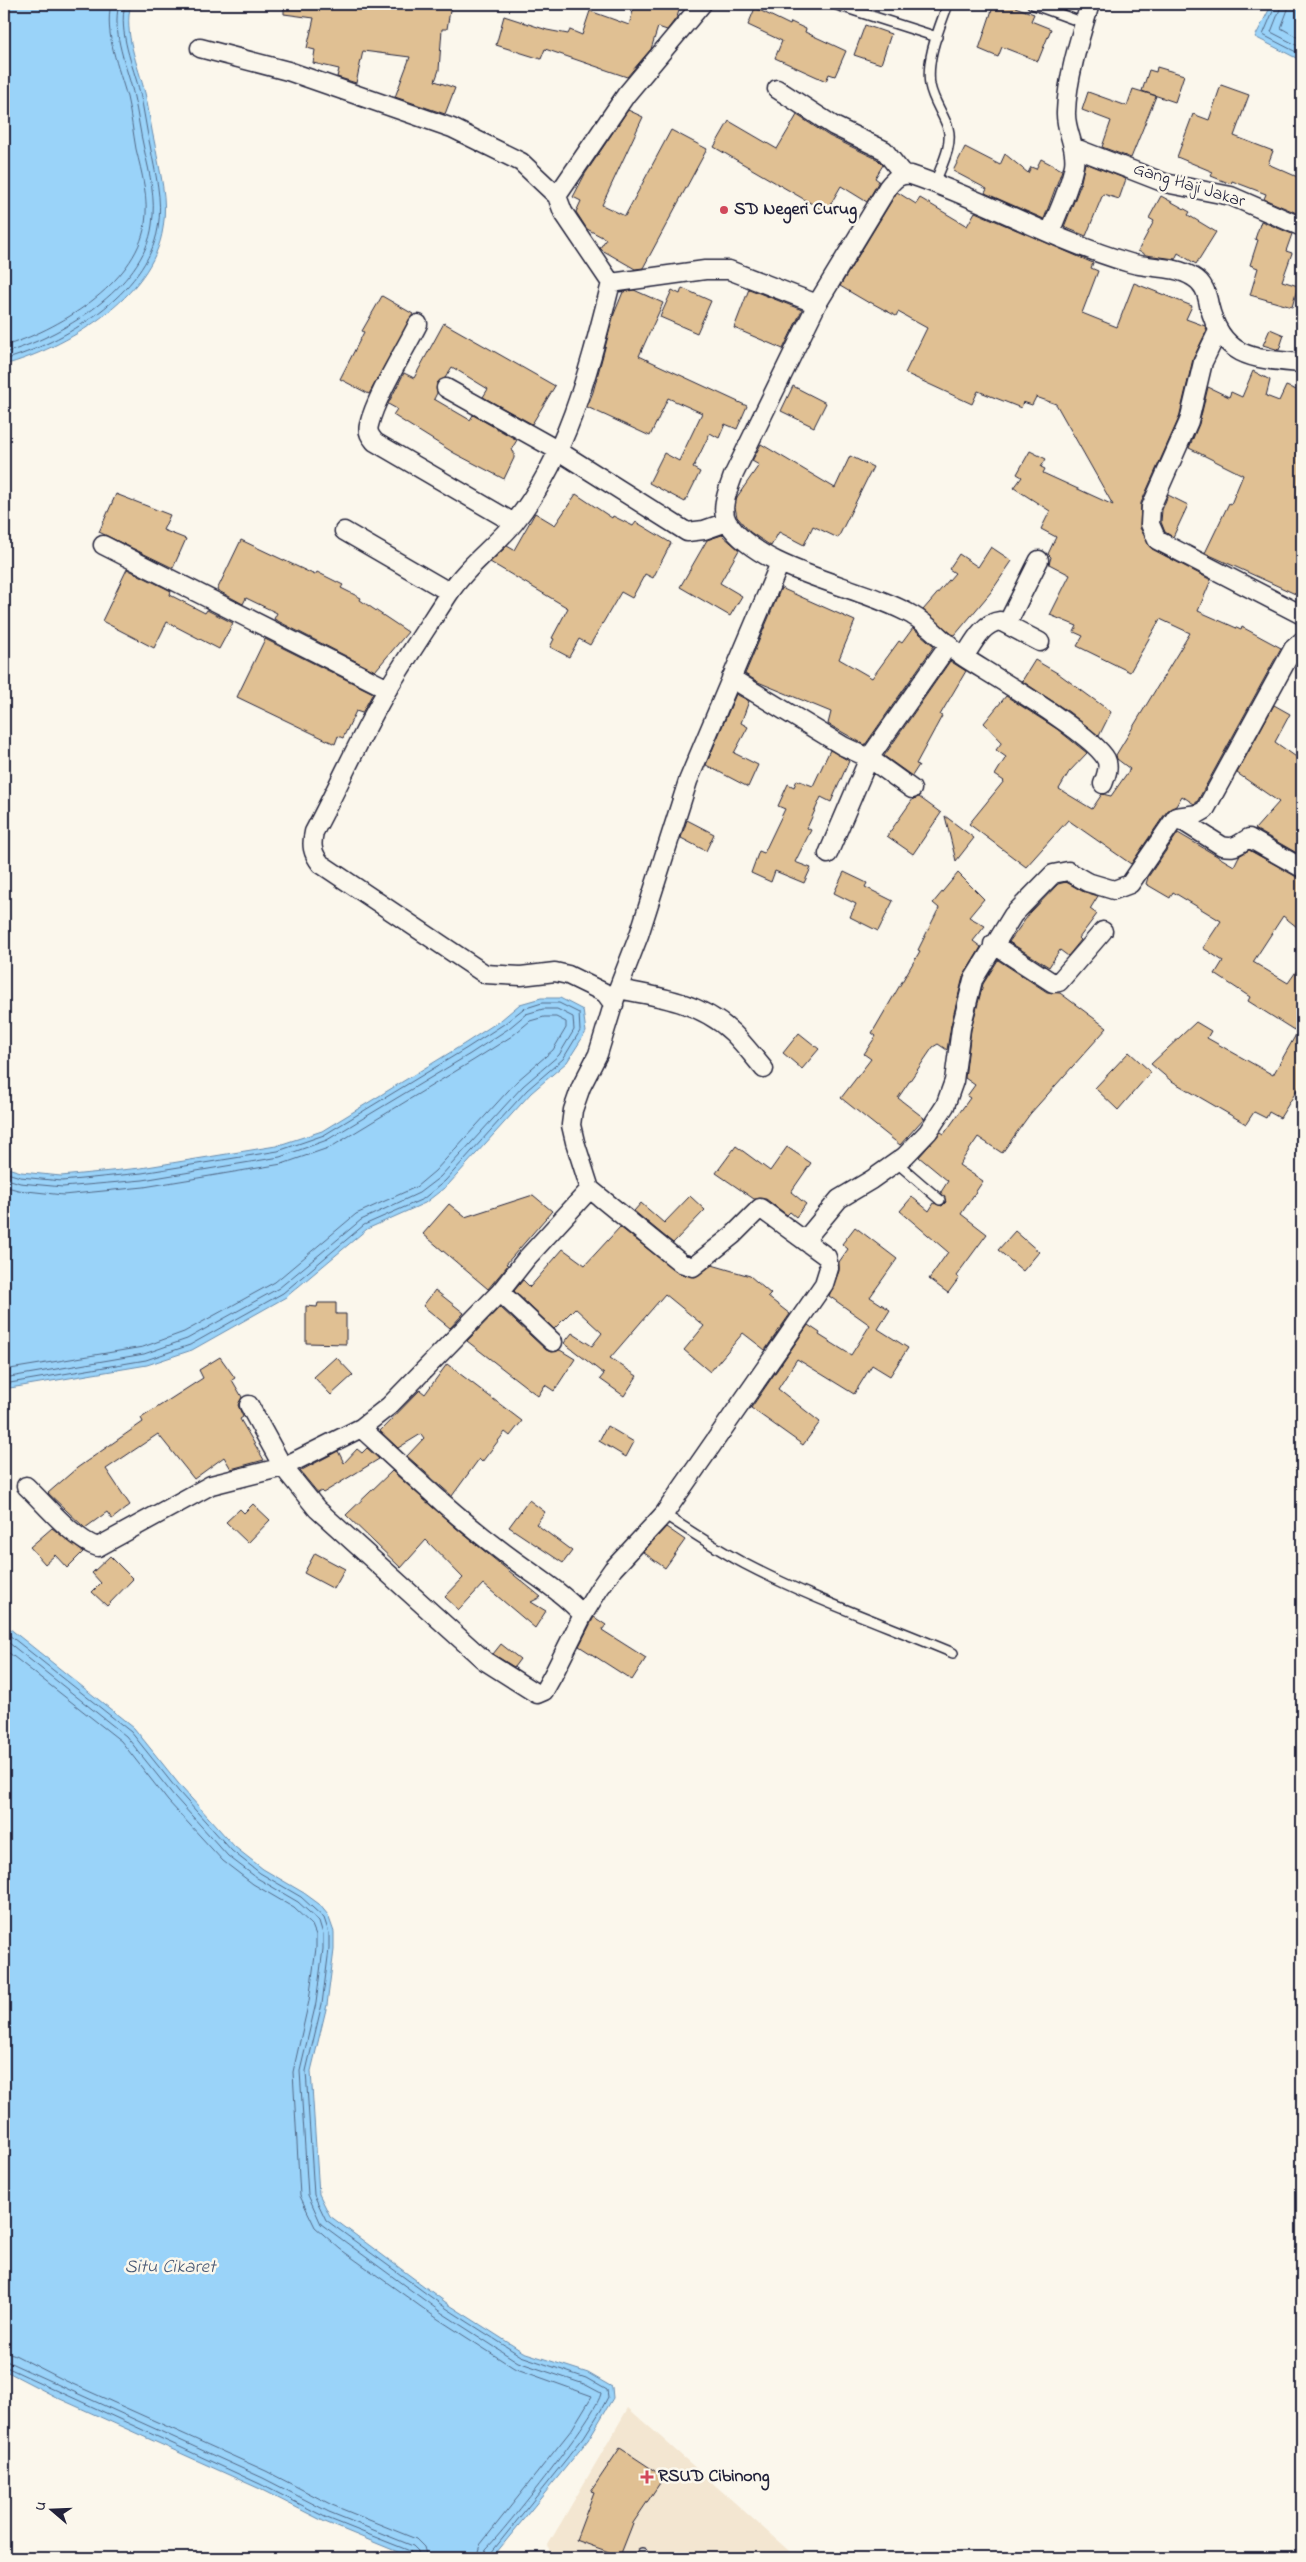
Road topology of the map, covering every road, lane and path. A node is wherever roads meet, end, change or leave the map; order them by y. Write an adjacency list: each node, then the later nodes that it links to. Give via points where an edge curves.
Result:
1 (702, 4): 13 (street, via 626,95)
2 (948, 4): 7 (lane)
3 (1032, 4): 6 (lane)
4 (1090, 4): 6 (street)
5 (837, 6): 7 (lane)
6 (1084, 23): 10 (street, via 1066,114 1067,128)
7 (936, 36): 12 (lane, via 930,85 948,128 948,142)
8 (200, 48): 13 (street, via 288,71 452,128 521,162)
9 (776, 89): 11 (street, via 834,126 884,150)
10 (1075, 148): 14 (street, Gang Haji Jakar, via 1165,183 1231,196); 15 (street, via 1069,183)
11 (903, 174): 12 (street); 17 (street, via 888,186)
12 (934, 183): 15 (street)
13 (557, 196): 16 (street, via 563,212)
14 (1302, 227)
15 (1050, 233): 19 (street, via 1131,264 1173,269 1193,277 1206,292)
16 (611, 283): 17 (street, via 705,270 728,270); 22 (street, via 591,364)
17 (817, 304): 23 (street, via 733,476 725,501)
18 (418, 324): 24 (street, via 384,390 369,426 369,434 375,442)
19 (1218, 331): 20 (street, via 1232,348 1246,354 1266,360); 30 (street, via 1203,362 1189,421 1151,507 1150,524 1157,540)
20 (1302, 363)
21 (446, 388): 22 (street)
22 (557, 450): 23 (street, via 687,532); 24 (street, via 534,494)
23 (727, 522): 28 (street, via 741,539)
24 (514, 523): 29 (street, via 469,567)
25 (344, 531): 29 (street)
26 (103, 545): 37 (street)
27 (1039, 560): 31 (street)
28 (780, 563): 34 (street, via 881,599 914,615); 36 (street)
29 (450, 592): 37 (street)
30 (1302, 615)
31 (1007, 624): 32 (street); 35 (street, via 1000,620 984,628)
32 (1040, 642)
33 (1302, 642): 41 (street, via 1293,649 1205,810)
34 (949, 644): 35 (street); 38 (street)
35 (964, 657): 39 (street, via 1070,726 1100,750 1107,760 1108,771)
36 (731, 678): 38 (street); 46 (street, via 688,780 639,936)
37 (388, 689): 46 (street, via 314,832 311,843 315,856 321,864 484,974 521,976 555,972)
38 (868, 758): 40 (street); 42 (street)
39 (1103, 784)
40 (912, 789)
41 (1176, 816): 43 (street, via 1222,846 1240,846 1249,838); 45 (street, via 1130,884 1114,890 1087,882 1068,871 1053,874 1013,915)
42 (828, 854)
43 (1300, 867)
44 (1103, 931): 45 (street, via 1059,982 1053,983)
45 (993, 944): 48 (street, via 973,980 961,1028 954,1081 945,1106 928,1132)
46 (616, 997): 47 (street, via 662,996 703,1012 733,1033); 49 (street, via 598,1054 573,1110 571,1125)
47 (764, 1069)
48 (896, 1162): 50 (lane); 51 (street, via 839,1199)
49 (590, 1189): 51 (street, via 687,1266 693,1267 721,1245 760,1208); 52 (street)
50 (940, 1200)
51 (806, 1240): 58 (street, via 827,1257 829,1268 824,1284)
52 (500, 1292): 53 (street); 55 (street, via 389,1406)
53 (553, 1342)
54 (249, 1405): 56 (street)
55 (360, 1428): 56 (street); 59 (street, via 444,1504 499,1549 568,1598)
56 (283, 1467): 57 (street, via 211,1485 98,1547 90,1545 69,1529); 59 (street, via 317,1508 485,1661 537,1694 544,1691)
57 (26, 1486)
58 (664, 1514): 59 (street, via 613,1569); 60 (lane, via 706,1542 789,1585)
59 (583, 1615)
60 (953, 1653)

